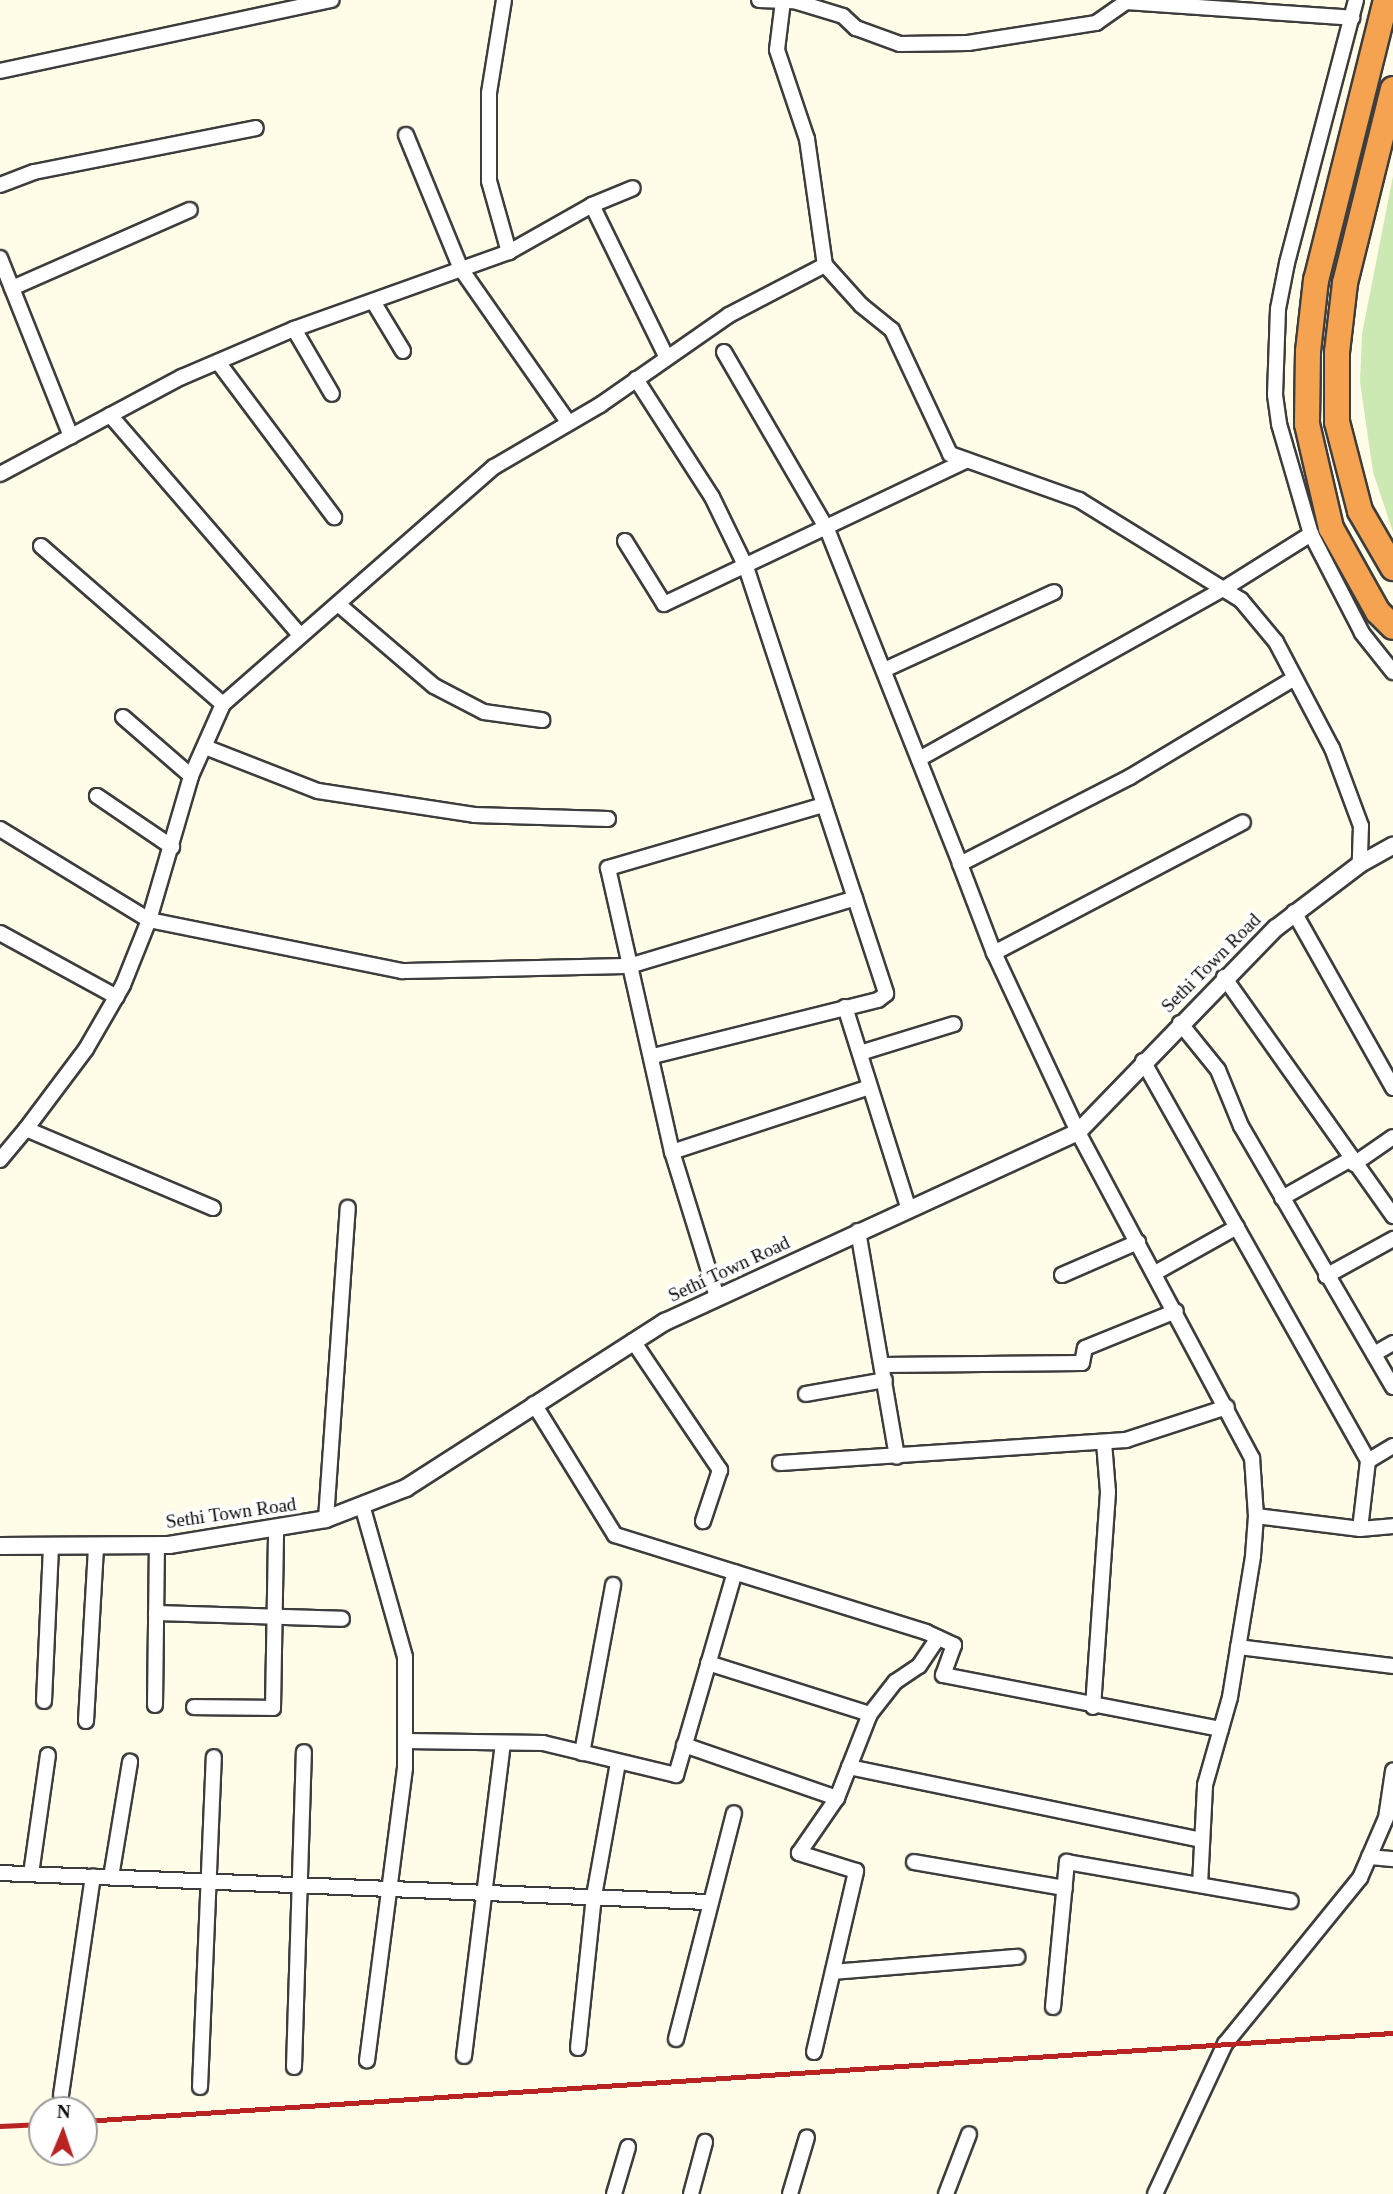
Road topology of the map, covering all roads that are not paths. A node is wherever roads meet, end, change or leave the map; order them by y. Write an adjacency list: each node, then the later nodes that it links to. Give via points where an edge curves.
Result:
1 (331, 0): 9 (street)
2 (504, 0): 17 (street, via 489,93 489,181)
3 (759, 0): 6 (street)
4 (1356, 0): 8 (street)
5 (1386, 0): 45 (highway, via 1316,280 1308,351 1307,424 1331,528 1378,612)
6 (783, 1): 7 (street, via 843,16 856,28 900,44 968,43 1096,23); 19 (street, via 777,50 807,139)
7 (1109, 5): 8 (street, via 1126,2)
8 (1352, 18): 37 (street, via 1279,309 1275,362 1279,424)
9 (0, 71)
10 (1393, 89): 41 (highway, via 1345,283 1337,352 1337,422 1360,511)
11 (256, 128): 13 (street, via 34,172)
12 (406, 135): 20 (street)
13 (0, 185)
14 (634, 188): 15 (street)
15 (592, 205): 17 (street); 26 (street)
16 (190, 210): 21 (street)
17 (509, 252): 20 (street)
18 (0, 258): 21 (street)
19 (825, 265): 26 (street, via 729,315); 33 (street, via 861,305 892,330 950,454)
20 (461, 270): 22 (street); 31 (street)
21 (12, 288): 32 (street)
22 (374, 303): 23 (street); 24 (street)
23 (294, 329): 27 (street); 29 (street)
24 (403, 351)
25 (724, 352): 36 (street)
26 (667, 358): 28 (street)
27 (218, 362): 30 (street); 35 (street)
28 (636, 379): 31 (street); 40 (street, via 712,497)
29 (332, 394)
30 (110, 415): 32 (street); 46 (street)
31 (568, 422): 44 (street, via 494,467)
32 (71, 436): 34 (street)
33 (967, 460): 36 (street); 42 (street, via 1079,500)
34 (0, 474)
35 (334, 517)
36 (827, 529): 40 (street); 47 (street)
37 (1311, 534): 42 (street); 48 (street, via 1362,634)
38 (625, 541): 40 (street, via 664,604)
39 (41, 546): 50 (street)
40 (746, 568): 57 (street)
41 (1393, 568)
42 (1224, 589): 49 (street, via 1276,642); 54 (street)
43 (1054, 592): 47 (street)
44 (338, 604): 46 (street); 52 (street, via 434,686 484,712)
45 (1393, 627)
46 (300, 635): 50 (street)
47 (884, 670): 54 (street)
48 (1393, 673)
49 (1295, 678): 63 (street, via 1130,777); 64 (street, via 1332,748 1361,826)
50 (223, 704): 53 (street)
51 (124, 717): 55 (street)
52 (542, 720)
53 (205, 747): 55 (street); 58 (street, via 318,791 474,815)
54 (919, 759): 63 (street)
55 (191, 776): 62 (street)
56 (97, 796): 62 (street)
57 (824, 804): 65 (street); 70 (street, via 608,868)
58 (608, 819)
59 (1243, 822): 69 (street)
60 (0, 829): 67 (street)
61 (1393, 846): 64 (street, Sethi Town Road)
62 (172, 847): 67 (street)
63 (960, 864): 69 (street)
64 (1360, 864): 66 (street, Sethi Town Road)
65 (855, 898): 70 (street); 73 (street, via 886,994)
66 (1294, 912): 71 (street, Sethi Town Road); 80 (street)
67 (149, 920): 70 (street, via 402,971); 72 (street)
68 (0, 933): 72 (street)
69 (995, 953): 82 (street)
70 (629, 966): 77 (street)
71 (1224, 977): 74 (street, Sethi Town Road); 86 (street)
72 (117, 997): 81 (street, via 86,1049)
73 (845, 1007): 76 (street); 77 (street)
74 (1180, 1023): 78 (street, Sethi Town Road); 87 (street, via 1217,1070 1241,1126)
75 (954, 1024): 76 (street)
76 (860, 1053): 79 (street)
77 (653, 1056): 84 (street)
78 (1143, 1061): 82 (street, Sethi Town Road); 92 (street)
79 (870, 1087): 84 (street); 90 (street)
80 (1393, 1088)
81 (26, 1129): 85 (street); 88 (street)
82 (1078, 1132): 90 (street, Sethi Town Road); 95 (street)
83 (1393, 1137): 86 (street)
84 (673, 1152): 99 (street)
85 (0, 1160)
86 (1353, 1161): 87 (street); 91 (street)
87 (1282, 1198): 98 (street)
88 (213, 1208)
89 (348, 1208): 117 (street)
90 (909, 1210): 93 (street, Sethi Town Road)
91 (1393, 1216)
92 (1237, 1227): 96 (street); 113 (street)
93 (858, 1231): 99 (street, Sethi Town Road); 104 (street)
94 (1393, 1239): 98 (street)
95 (1138, 1242): 96 (street); 97 (street)
96 (1155, 1273): 100 (street)
97 (1062, 1275)
98 (1326, 1276): 103 (street)
99 (717, 1297): 101 (street, Sethi Town Road)
100 (1176, 1311): 104 (street, via 1085,1348 1082,1363); 109 (street)
101 (633, 1341): 108 (street, Sethi Town Road); 118 (street, via 720,1471)
102 (1393, 1343): 103 (street)
103 (1374, 1354): 106 (street)
104 (883, 1365): 105 (street)
105 (886, 1380): 107 (street); 112 (street)
106 (1393, 1387)
107 (806, 1394)
108 (534, 1404): 115 (street, Sethi Town Road, via 406,1488); 126 (street, via 615,1535)
109 (1227, 1407): 110 (street, via 1126,1440); 116 (street, via 1252,1458)
110 (1104, 1442): 112 (street); 138 (street, via 1108,1492)
111 (1393, 1446): 113 (street)
112 (897, 1457): 114 (street)
113 (1368, 1461): 120 (street)
114 (780, 1463)
115 (362, 1505): 117 (street, Sethi Town Road); 142 (street, via 405,1657)
116 (1256, 1516): 120 (street); 132 (street)
117 (326, 1519): 121 (street, Sethi Town Road)
118 (703, 1521)
119 (1393, 1526): 120 (street)
120 (1360, 1529)
121 (276, 1530): 122 (street, Sethi Town Road); 129 (street)
122 (157, 1545): 125 (street, Sethi Town Road); 128 (street)
123 (0, 1546): 124 (street, Sethi Town Road)
124 (51, 1546): 125 (street, Sethi Town Road); 135 (street)
125 (96, 1546): 140 (street)
126 (735, 1572): 131 (street); 133 (street)
127 (613, 1585): 146 (street)
128 (156, 1614): 129 (street); 136 (street)
129 (274, 1617): 130 (street); 137 (street, via 272,1708)
130 (342, 1619)
131 (938, 1638): 138 (street, via 954,1645 943,1675); 139 (street, via 919,1667 895,1682)
132 (1238, 1647): 134 (street); 141 (street)
133 (708, 1662): 139 (street); 144 (street)
134 (1393, 1667)
135 (44, 1701)
136 (155, 1705)
137 (194, 1707)
138 (1093, 1707): 141 (street)
139 (870, 1714): 151 (street)
140 (86, 1721)
141 (1221, 1729): 155 (street, via 1205,1785)
142 (406, 1741): 143 (street); 167 (street)
143 (503, 1743): 146 (street, via 543,1743); 168 (street)
144 (684, 1745): 150 (street, via 676,1775); 153 (street)
145 (304, 1752): 164 (street)
146 (582, 1752): 150 (street)
147 (48, 1755): 160 (street)
148 (214, 1757): 163 (street)
149 (130, 1762): 162 (street)
150 (618, 1762): 169 (street)
151 (849, 1767): 153 (street); 155 (street)
152 (1393, 1771): 156 (street, via 1386,1818)
153 (837, 1798): 173 (street, via 799,1853 856,1871)
154 (734, 1813): 171 (street)
155 (1202, 1840): 165 (street)
156 (1369, 1857): 157 (street); 191 (street, via 1360,1878 1225,2044)
157 (1393, 1859)
158 (914, 1862): 166 (street)
159 (0, 1873): 160 (street)
160 (31, 1874): 161 (street)
161 (93, 1876): 162 (street); 182 (street)
162 (111, 1877): 163 (street)
163 (209, 1881): 164 (street); 181 (street)
164 (296, 1884): 167 (street); 180 (street)
165 (1200, 1885): 166 (street, via 1067,1862); 170 (street)
166 (1065, 1888): 174 (street)
167 (392, 1889): 168 (street); 179 (street)
168 (482, 1892): 169 (street); 178 (street)
169 (594, 1896): 171 (street); 176 (street)
170 (1290, 1901)
171 (708, 1902): 175 (street)
172 (1017, 1957): 173 (street)
173 (834, 1972): 177 (street)
174 (1053, 2007)
175 (676, 2039)
176 (578, 2048)
177 (814, 2052)
178 (464, 2056)
179 (367, 2062)
180 (294, 2067)
181 (200, 2087)
182 (61, 2095)
183 (969, 2134): 190 (street)
184 (807, 2137): 189 (street)
185 (705, 2141): 188 (street)
186 (628, 2147): 187 (street)
187 (614, 2194)
188 (691, 2194)
189 (790, 2194)
190 (946, 2194)
191 (1155, 2194)

